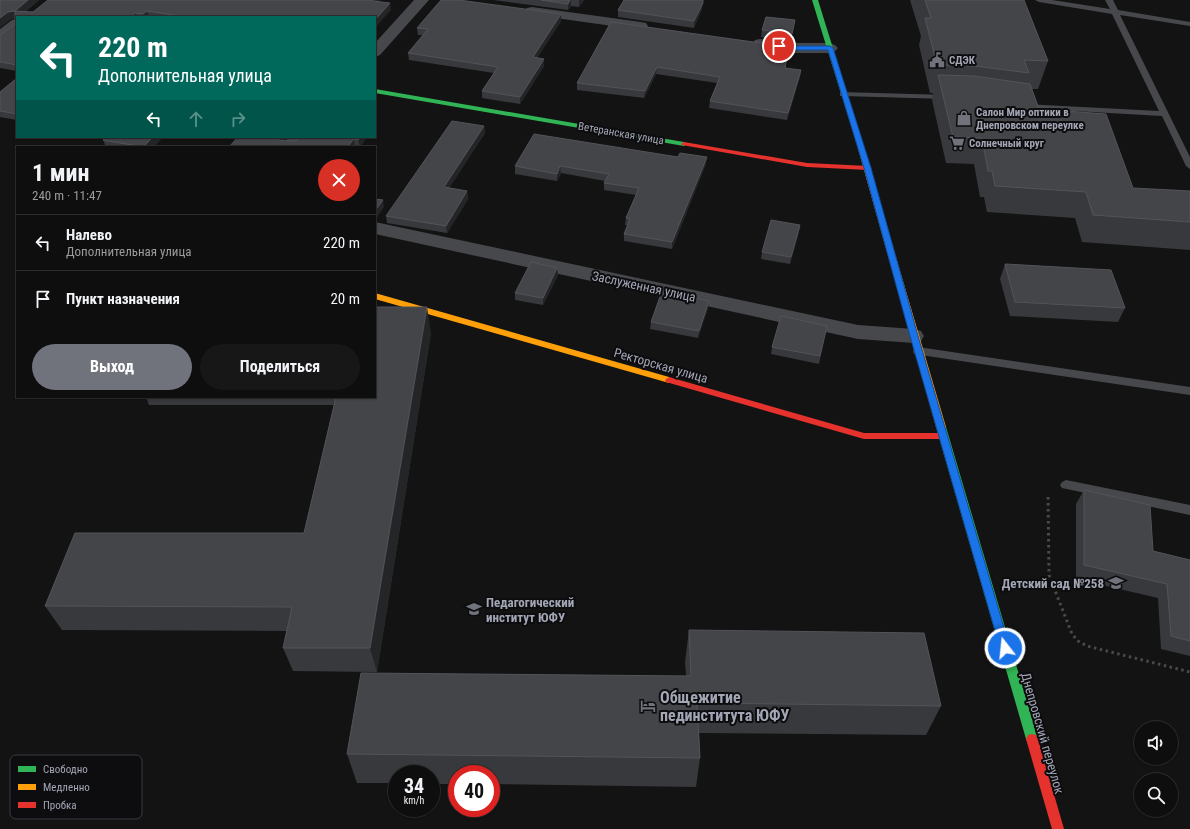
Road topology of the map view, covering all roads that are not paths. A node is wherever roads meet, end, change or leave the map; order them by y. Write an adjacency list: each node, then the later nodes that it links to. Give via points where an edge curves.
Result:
1 (422, 0): 11 (street)
2 (815, 0): 10 (street, Днепровский переулок)
3 (1039, 0): 6 (lane)
4 (1109, 0): 6 (lane)
5 (514, 9): 8 (street)
6 (1115, 12): 7 (lane); 16 (lane)
7 (1190, 24)
8 (655, 28)
9 (748, 41): 10 (street, via 795,48)
10 (830, 48): 13 (street, Днепровский переулок)
11 (376, 51)
12 (376, 91): 20 (street, Ветеранская улица, via 807,165)
13 (843, 94): 14 (lane); 20 (street, Днепровский переулок)
14 (959, 97)
15 (1018, 105): 16 (lane)
16 (1165, 114): 19 (lane)
17 (297, 138): 18 (street)
18 (290, 146)
19 (1190, 166)
20 (868, 168): 23 (street, Днепровский переулок)
21 (376, 228): 23 (street, Заслуженная улица)
22 (376, 296): 25 (street, Ректорская улица, via 864,436)
23 (916, 343): 24 (lane); 25 (street, Днепровский переулок)
24 (1190, 391)
25 (943, 436): 28 (street, Днепровский переулок)
26 (1066, 485): 27 (lane)
27 (1190, 510)
28 (1058, 829)

